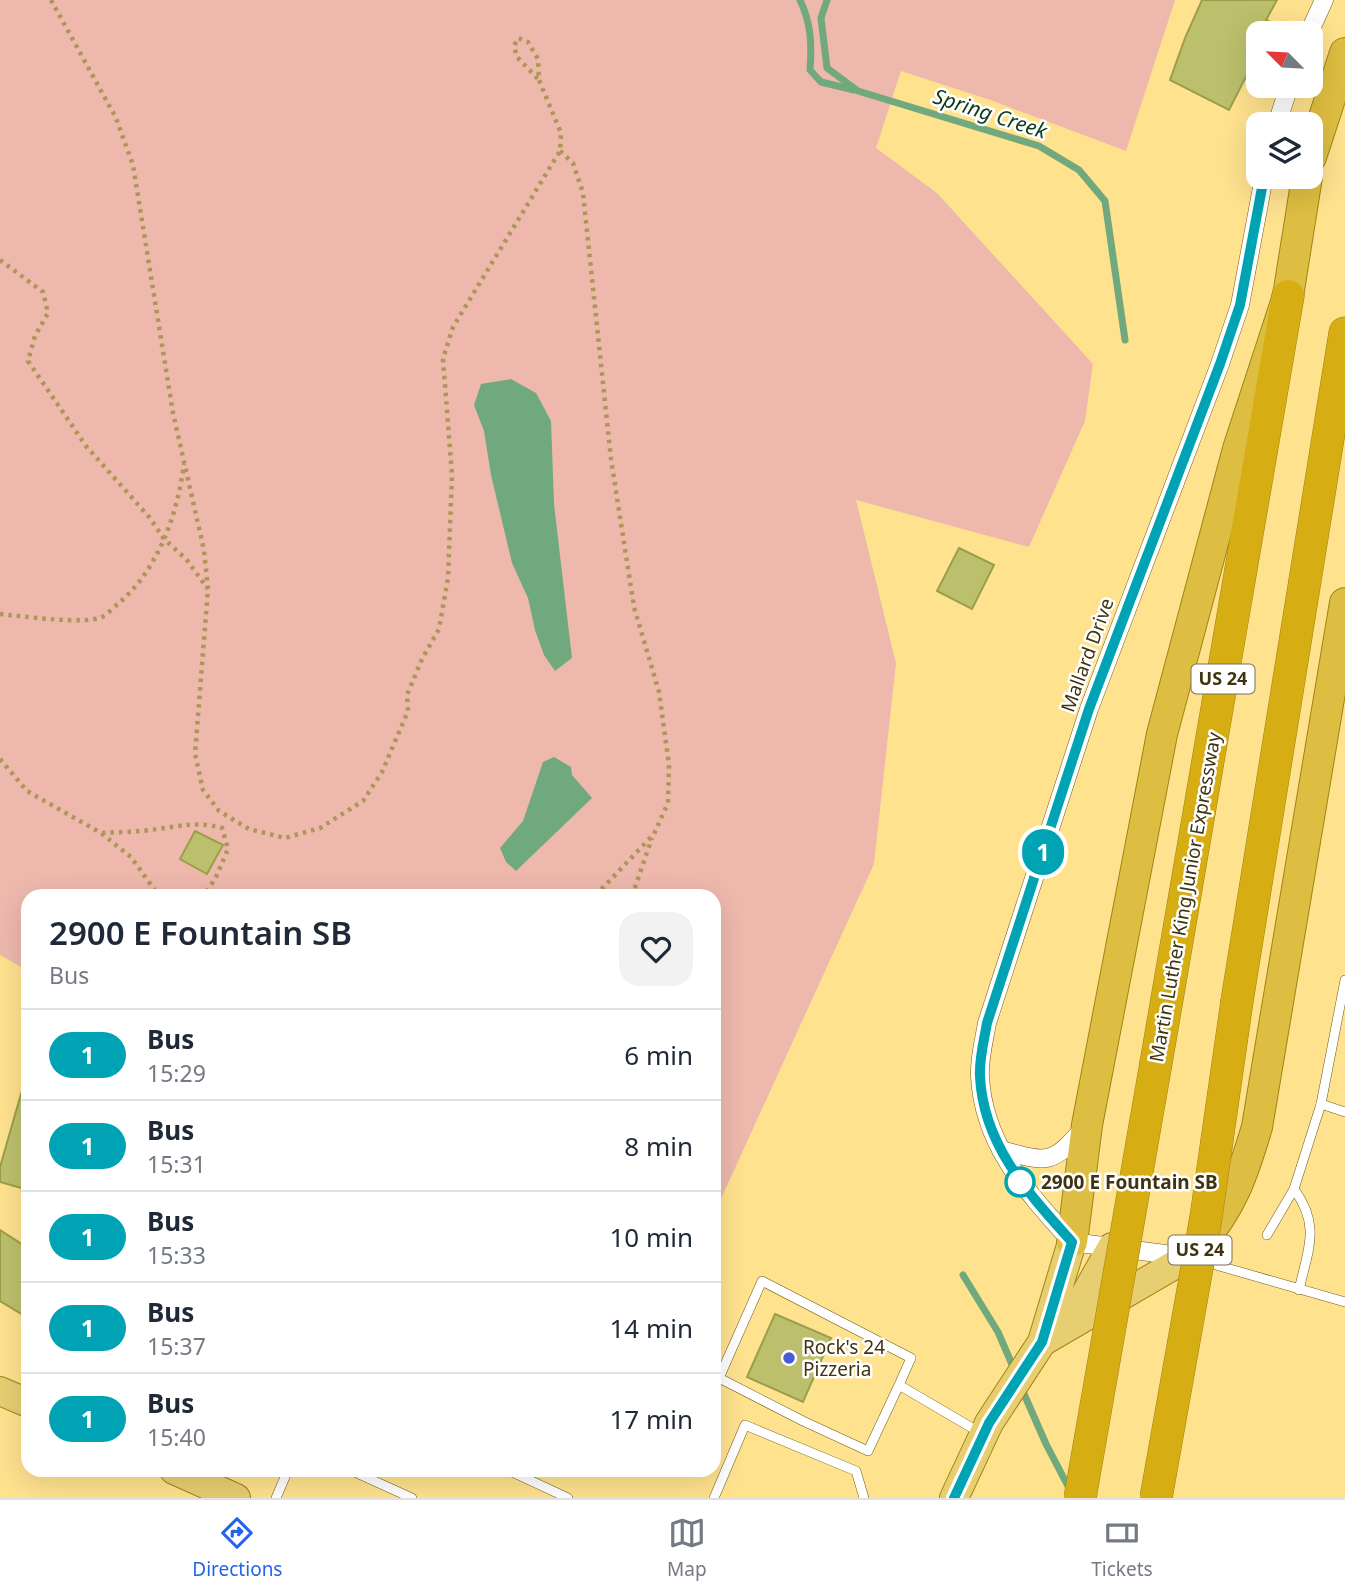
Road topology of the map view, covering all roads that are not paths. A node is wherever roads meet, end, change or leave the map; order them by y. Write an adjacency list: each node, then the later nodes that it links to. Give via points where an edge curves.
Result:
1 (1324, 0): 2 (street)
2 (1314, 21)
3 (1345, 53): 4 (highway)
4 (1323, 120)
5 (1262, 189): 14 (street, Mallard Drive, via 1240,305 1089,709 987,1023 980,1076 990,1127)
6 (1305, 189): 7 (highway, US 24)
7 (1288, 296): 13 (highway, via 1238,449 1162,734); 41 (highway, Martin Luther King Junior Expressway / US 24, bridge)
8 (1345, 333): 42 (highway, US 24, bridge, via 1206,1217)
9 (1345, 603): 19 (highway, via 1257,1127 1243,1177 1216,1225)
10 (1345, 980): 11 (lane)
11 (1321, 1104): 12 (lane); 15 (lane)
12 (1345, 1112)
13 (1087, 1125): 14 (street, via 1050,1159); 17 (highway)
14 (1001, 1150): 17 (street, Mallard Drive, via 1026,1190)
15 (1294, 1189): 16 (lane); 20 (lane, via 1305,1205 1312,1232)
16 (1267, 1235)
17 (1072, 1242): 18 (street); 23 (main road)
18 (1112, 1247): 19 (street); 22 (main road)
19 (1188, 1257): 20 (lane); 22 (main road)
20 (1298, 1290): 21 (lane)
21 (1345, 1302)
22 (1067, 1328): 23 (main road)
23 (1042, 1342): 29 (main road)
24 (721, 1373): 26 (lane, via 762,1281 911,1358)
25 (721, 1379): 26 (lane, via 868,1451)
26 (899, 1385): 29 (lane)
27 (0, 1391): 28 (main road)
28 (21, 1400)
29 (986, 1429): 40 (main road)
30 (190, 1477): 34 (main road)
31 (285, 1477): 35 (lane)
32 (366, 1477): 36 (lane)
33 (523, 1477): 37 (lane)
34 (236, 1498)
35 (276, 1498)
36 (412, 1498)
37 (568, 1498)
38 (715, 1498): 39 (lane, via 745,1425 856,1471)
39 (864, 1498)
40 (954, 1498)
41 (1080, 1498)
42 (1156, 1498)

